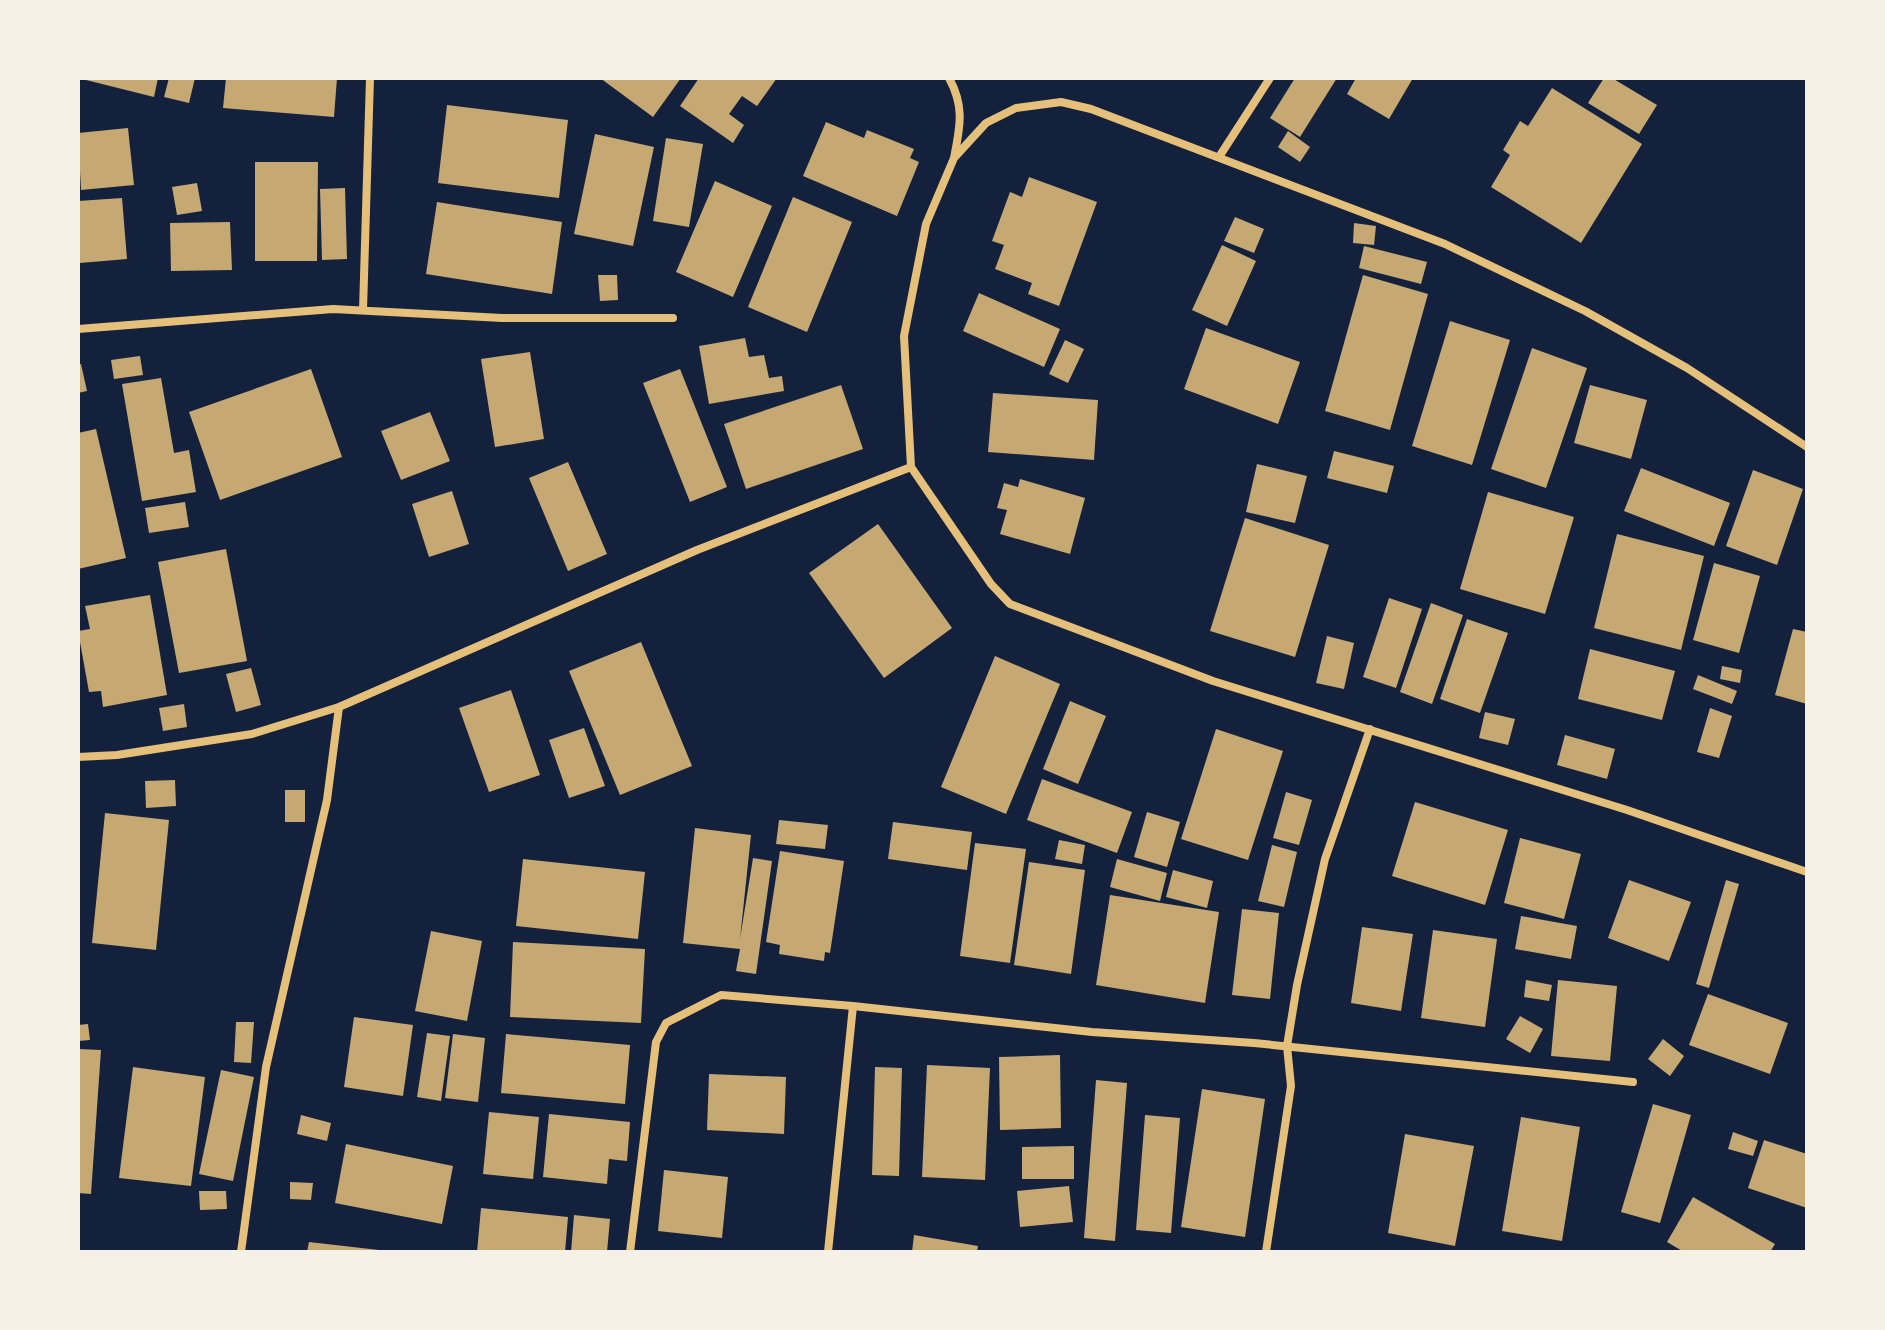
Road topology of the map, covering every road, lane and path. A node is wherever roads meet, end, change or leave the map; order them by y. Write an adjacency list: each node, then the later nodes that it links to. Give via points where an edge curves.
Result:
1 (370, 78): 6 (street)
2 (949, 78): 5 (street, via 958,95 961,121)
3 (1270, 78): 4 (street)
4 (1219, 157): 5 (street, via 1061,102 1016,108 986,123); 9 (street, via 1445,244 1585,311 1687,368)
5 (954, 158): 10 (street, via 926,224 904,336)
6 (363, 310): 7 (street, via 502,318); 8 (street)
7 (673, 318)
8 (78, 329)
9 (1807, 447)
10 (911, 467): 11 (street, via 697,550); 12 (street, via 1010,604 1213,681)
11 (339, 707): 13 (street, via 252,734); 18 (street, via 327,800 266,1067)
12 (1370, 729): 14 (street); 16 (street, via 1325,859)
13 (78, 757)
14 (1807, 872)
15 (853, 1006): 16 (street); 19 (street, via 721,995 666,1023 656,1042); 20 (street)
16 (1287, 1046): 17 (street); 21 (street, via 1291,1086)
17 (1633, 1082)
18 (241, 1252)
19 (630, 1252)
20 (828, 1252)
21 (1266, 1252)

